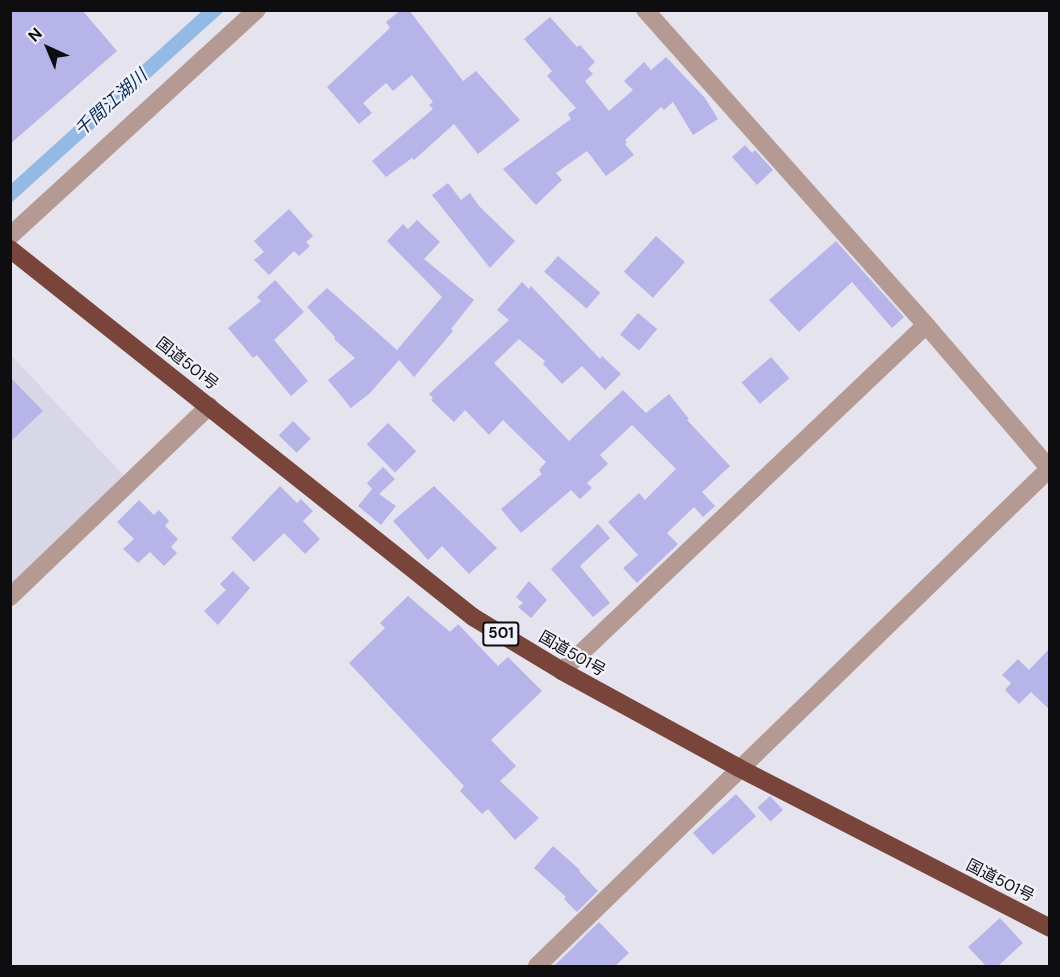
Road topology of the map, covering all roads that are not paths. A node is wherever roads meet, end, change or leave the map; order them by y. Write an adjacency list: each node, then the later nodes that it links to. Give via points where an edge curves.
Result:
1 (257, 10): 3 (street)
2 (645, 10): 5 (street)
3 (10, 236)
4 (10, 249): 6 (highway, 国道501号 / 501)
5 (926, 325): 7 (street); 9 (street)
6 (209, 406): 8 (street); 9 (highway, 国道501号 / 501, via 473,617)
7 (1049, 469): 10 (street)
8 (10, 597)
9 (561, 671): 10 (highway, 国道501号 / 501)
10 (739, 768): 11 (highway, 国道501号 / 501); 12 (street)
11 (1050, 928)
12 (537, 966)

